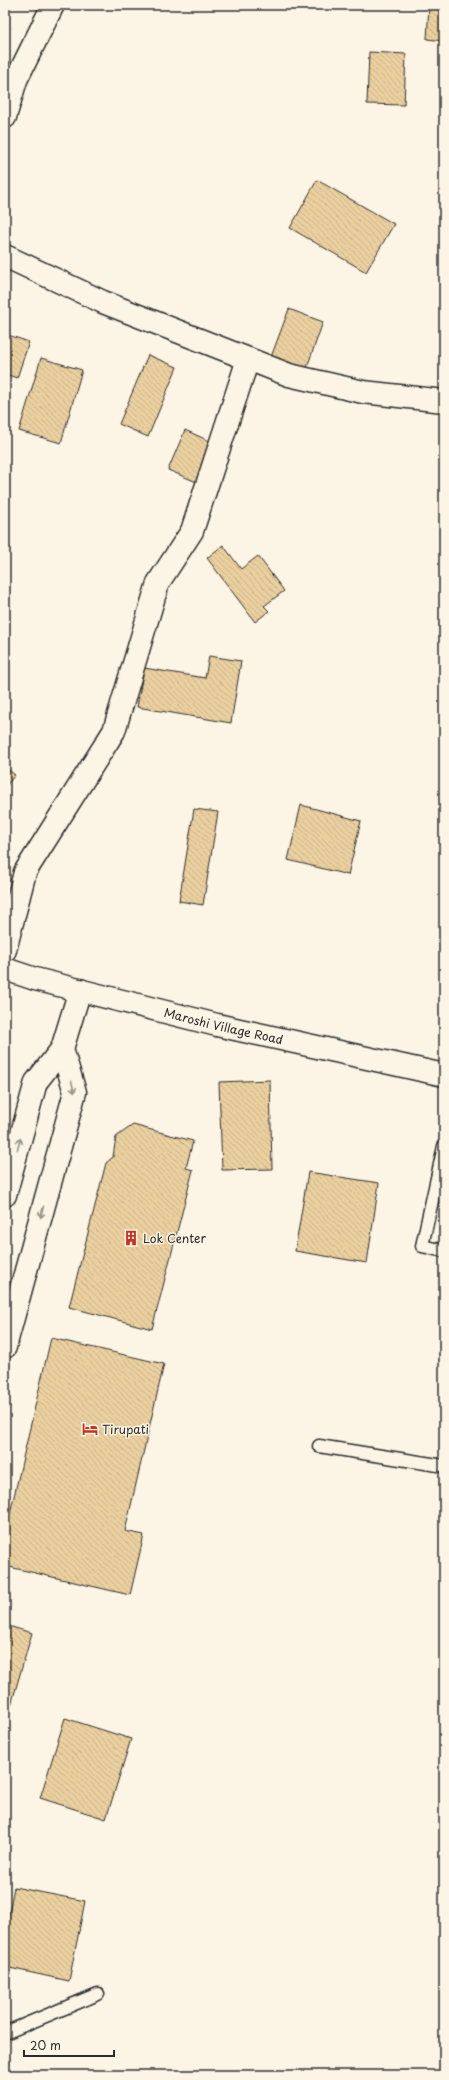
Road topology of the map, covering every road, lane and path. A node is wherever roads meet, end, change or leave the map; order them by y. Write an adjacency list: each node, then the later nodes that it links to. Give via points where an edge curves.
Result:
1 (53, 5): 2 (street, via 16,80)
2 (5, 117)
3 (5, 256): 4 (street, via 103,302)
4 (248, 359): 5 (street, via 289,375 363,392); 6 (street, via 192,530 158,583 114,731 25,872)
5 (444, 401)
6 (5, 950)
7 (5, 969): 8 (street, Maroshi Village Road)
8 (80, 990): 9 (street); 10 (street, Maroshi Village Road, via 217,1026)
9 (62, 1050): 12 (street, one-way to 9, via 36,1082); 14 (street, one-way to 14, via 75,1092)
10 (444, 1075)
11 (444, 1146): 13 (lane, via 422,1246)
12 (5, 1195)
13 (444, 1251)
14 (5, 1347)
15 (319, 1446): 16 (lane)
16 (444, 1466)
17 (98, 1994): 18 (lane)
18 (5, 2033)

